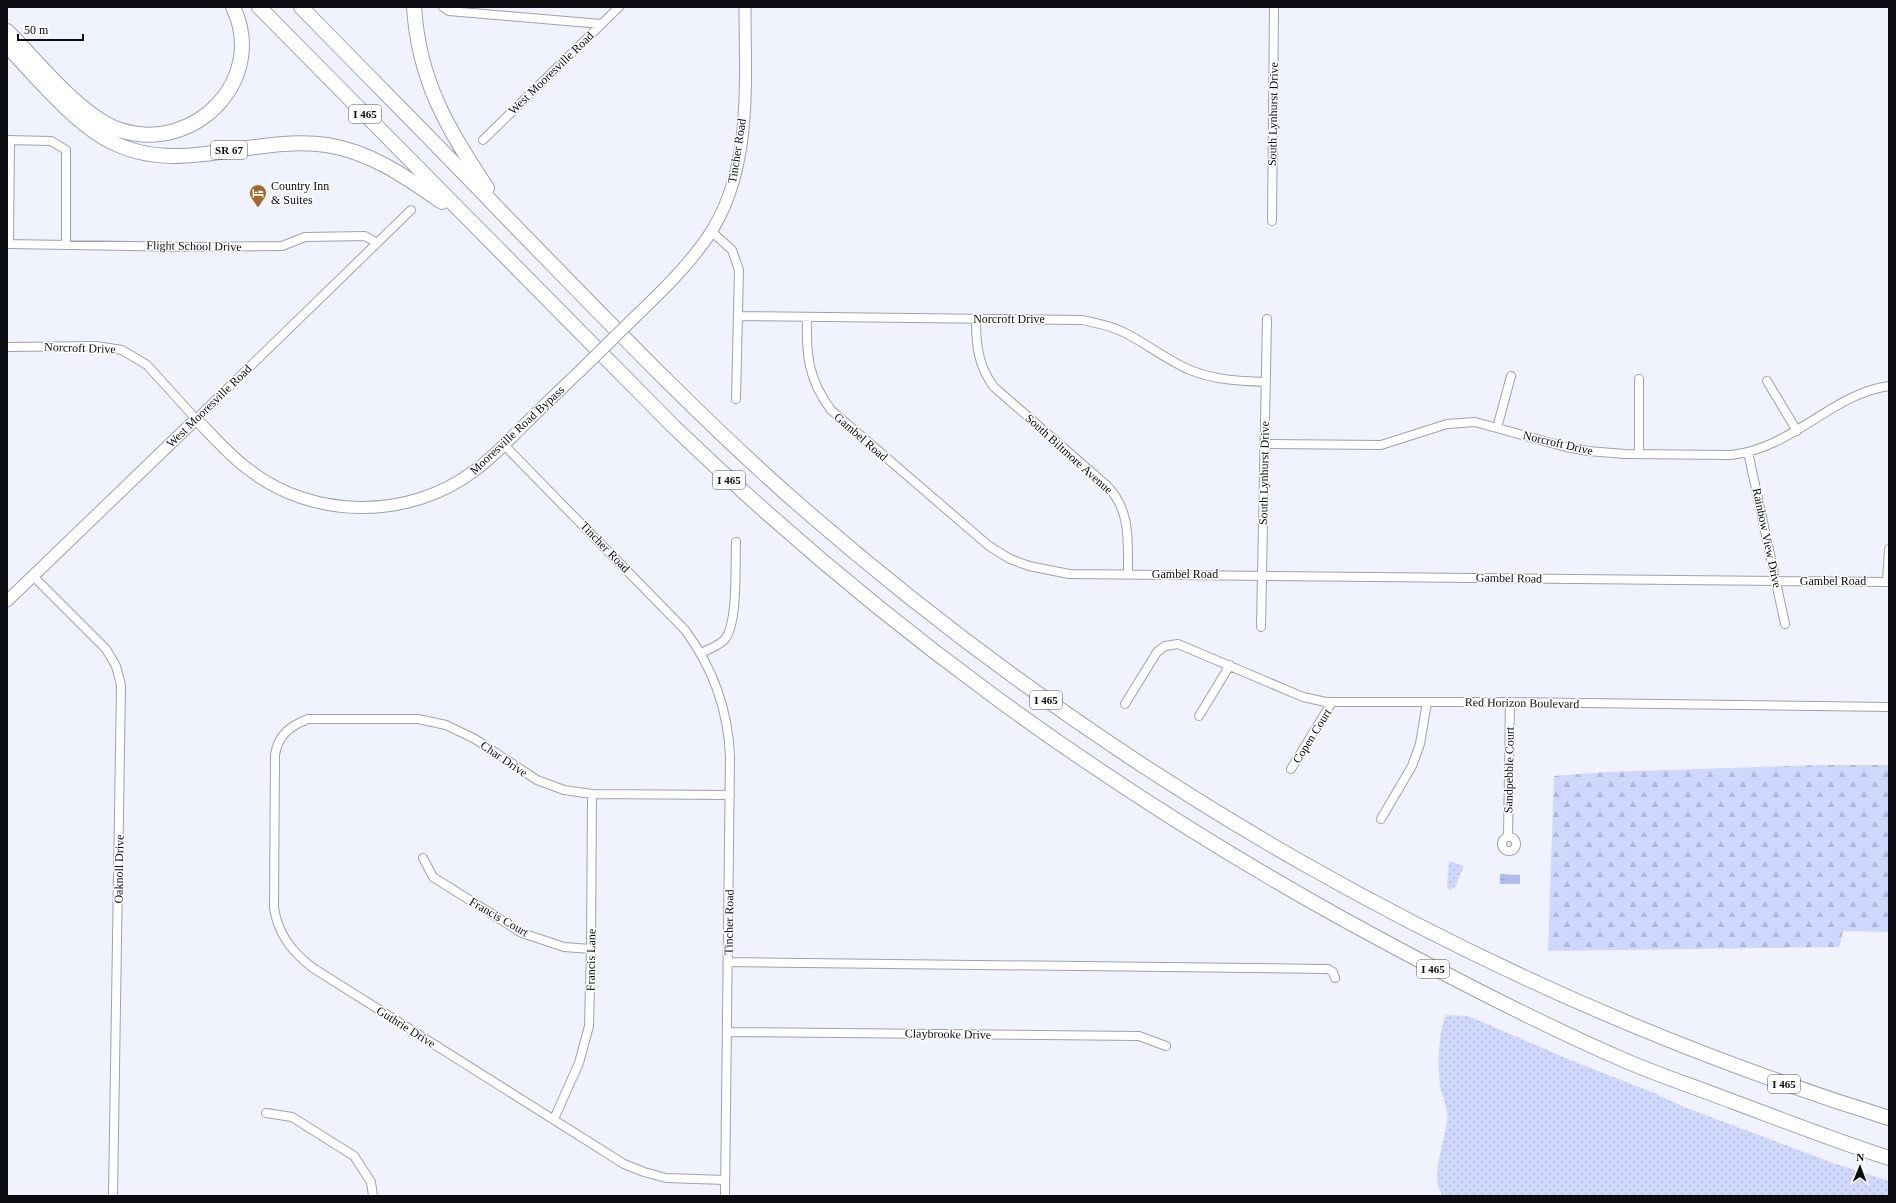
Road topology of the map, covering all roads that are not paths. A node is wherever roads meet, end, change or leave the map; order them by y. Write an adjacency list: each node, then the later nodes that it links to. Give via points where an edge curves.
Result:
1 (233, 7): 10 (highway, via 242,40 237,74 230,89 210,113 198,122 167,134 134,134 119,130 94,117)
2 (259, 7): 16 (highway, I 465)
3 (301, 7): 15 (highway, I 465)
4 (414, 7): 15 (highway, via 419,47 435,100 454,137)
5 (619, 7): 9 (street, West Mooresville Road)
6 (745, 7): 18 (street, Tincher Road, via 744,95 739,154 730,192)
7 (1274, 7): 17 (street, South Lynhurst Drive)
8 (446, 9): 9 (street)
9 (601, 24): 13 (street, West Mooresville Road)
10 (7, 31)
11 (7, 46): 16 (highway, SR 67, via 81,121 95,132 124,147 148,154 185,156 282,144 327,145 355,151 388,166)
12 (9, 140): 20 (street); 21 (street, via 51,141 66,150)
13 (483, 140)
14 (411, 210): 19 (street, West Mooresville Road)
15 (506, 216): 71 (highway, I 465, via 693,407 824,526 975,647 1092,732 1155,774 1323,875 1513,973 1704,1054 1801,1090)
16 (470, 221): 73 (highway, I 465, via 674,427 775,521 888,617 949,664 1012,711 1139,798 1270,878 1404,954 1542,1023 1669,1078 1821,1136)
17 (1272, 221)
18 (711, 232): 22 (street, via 729,246 737,262 740,274); 37 (street, Mooresville Road Bypass, bridge, via 684,267 636,317)
19 (377, 243): 21 (street, Flight School Drive, via 365,236 305,237 282,246); 33 (street, West Mooresville Road)
20 (8, 244): 21 (street, Flight School Drive)
21 (66, 244)
22 (739, 316): 23 (street, Norcroft Drive); 32 (street)
23 (807, 317): 24 (street, Norcroft Drive); 42 (street, Gambel Road, via 807,354 811,373 831,410 989,546 1010,559 1029,566 1069,574)
24 (976, 319): 30 (street, Norcroft Drive, via 1074,320 1102,324 1121,331 1198,373 1228,380); 42 (street, South Biltmore Avenue, via 978,354 983,370 994,387 1108,486 1115,496 1123,510 1128,530)
25 (1266, 319): 30 (street, South Lynhurst Drive)
26 (7, 347): 33 (street, Norcroft Drive, via 96,346 122,350 147,365)
27 (1511, 376): 34 (street)
28 (1639, 379): 39 (street)
29 (1767, 381): 35 (street)
30 (1265, 382): 36 (street, South Lynhurst Drive)
31 (1889, 386): 35 (street, Norcroft Drive, via 1855,396)
32 (736, 399)
33 (196, 419): 37 (street, Mooresville Road Bypass, via 248,469 269,483 310,500 338,506 378,507 421,499 466,478); 44 (street, West Mooresville Road)
34 (1497, 428): 36 (street, Norcroft Drive, via 1475,422 1447,424 1376,446); 39 (street, Norcroft Drive, via 1581,450)
35 (1798, 431): 38 (street, Norcroft Drive, via 1777,442)
36 (1264, 444): 43 (street, South Lynhurst Drive)
37 (504, 445): 50 (street, Tincher Road, via 675,618)
38 (1748, 452): 39 (street, Norcroft Drive, via 1725,455); 45 (street, Rainbow View Drive)
39 (1639, 454)
40 (736, 542): 50 (street, via 732,624 722,642)
41 (1889, 549): 46 (street)
42 (1128, 574): 43 (street, Gambel Road)
43 (1262, 575): 45 (street, Gambel Road); 49 (street, South Lynhurst Drive)
44 (33, 576): 47 (street, West Mooresville Road); 75 (street, Oaknoll Drive, via 106,649 116,666 122,685)
45 (1777, 581): 46 (street, Gambel Road); 48 (street, Rainbow View Drive)
46 (1888, 582)
47 (7, 601)
48 (1785, 624)
49 (1261, 627)
50 (701, 654): 61 (street, Tincher Road, via 716,686 726,720 730,746)
51 (1230, 665): 52 (street, Red Horizon Boulevard, via 1313,701); 55 (street, Red Horizon Boulevard, via 1183,646 1167,645 1157,652); 57 (street)
52 (1332, 702): 53 (street, Red Horizon Boulevard); 59 (street, Copen Court)
53 (1427, 702): 54 (street, Red Horizon Boulevard); 62 (street, via 1420,744 1412,766)
54 (1510, 702): 56 (street, Red Horizon Boulevard); 63 (street, Sandpebble Court)
55 (1125, 704)
56 (1889, 707)
57 (1199, 716)
58 (285, 733): 60 (street, Char Drive, via 295,724 308,719 426,720 461,731 537,780 560,789); 72 (street, Guthrie Drive, via 278,744 275,758 273,896 276,920 287,942 300,958 313,968)
59 (1291, 769)
60 (592, 794): 61 (street, Char Drive); 65 (street, Francis Lane)
61 (730, 795): 66 (street, Tincher Road)
62 (1381, 819)
63 (1508, 837)
64 (423, 858): 65 (street, Francis Court, via 433,877 522,933 564,947)
65 (591, 949): 72 (street, Francis Lane, via 589,1026 579,1063)
66 (728, 962): 67 (street, via 1328,969 1333,972); 68 (street, Tincher Road)
67 (1335, 978)
68 (728, 1032): 69 (street, Claybrooke Drive, via 1139,1036); 74 (street, Tincher Road)
69 (1166, 1046)
70 (266, 1113): 76 (street, via 292,1117 354,1156 371,1182)
71 (1889, 1118)
72 (554, 1119): 74 (street, Guthrie Drive, via 624,1164 644,1172 675,1179)
73 (1889, 1158)
74 (726, 1180): 77 (street, Tincher Road)
75 (113, 1196)
76 (373, 1196)
77 (725, 1196)

